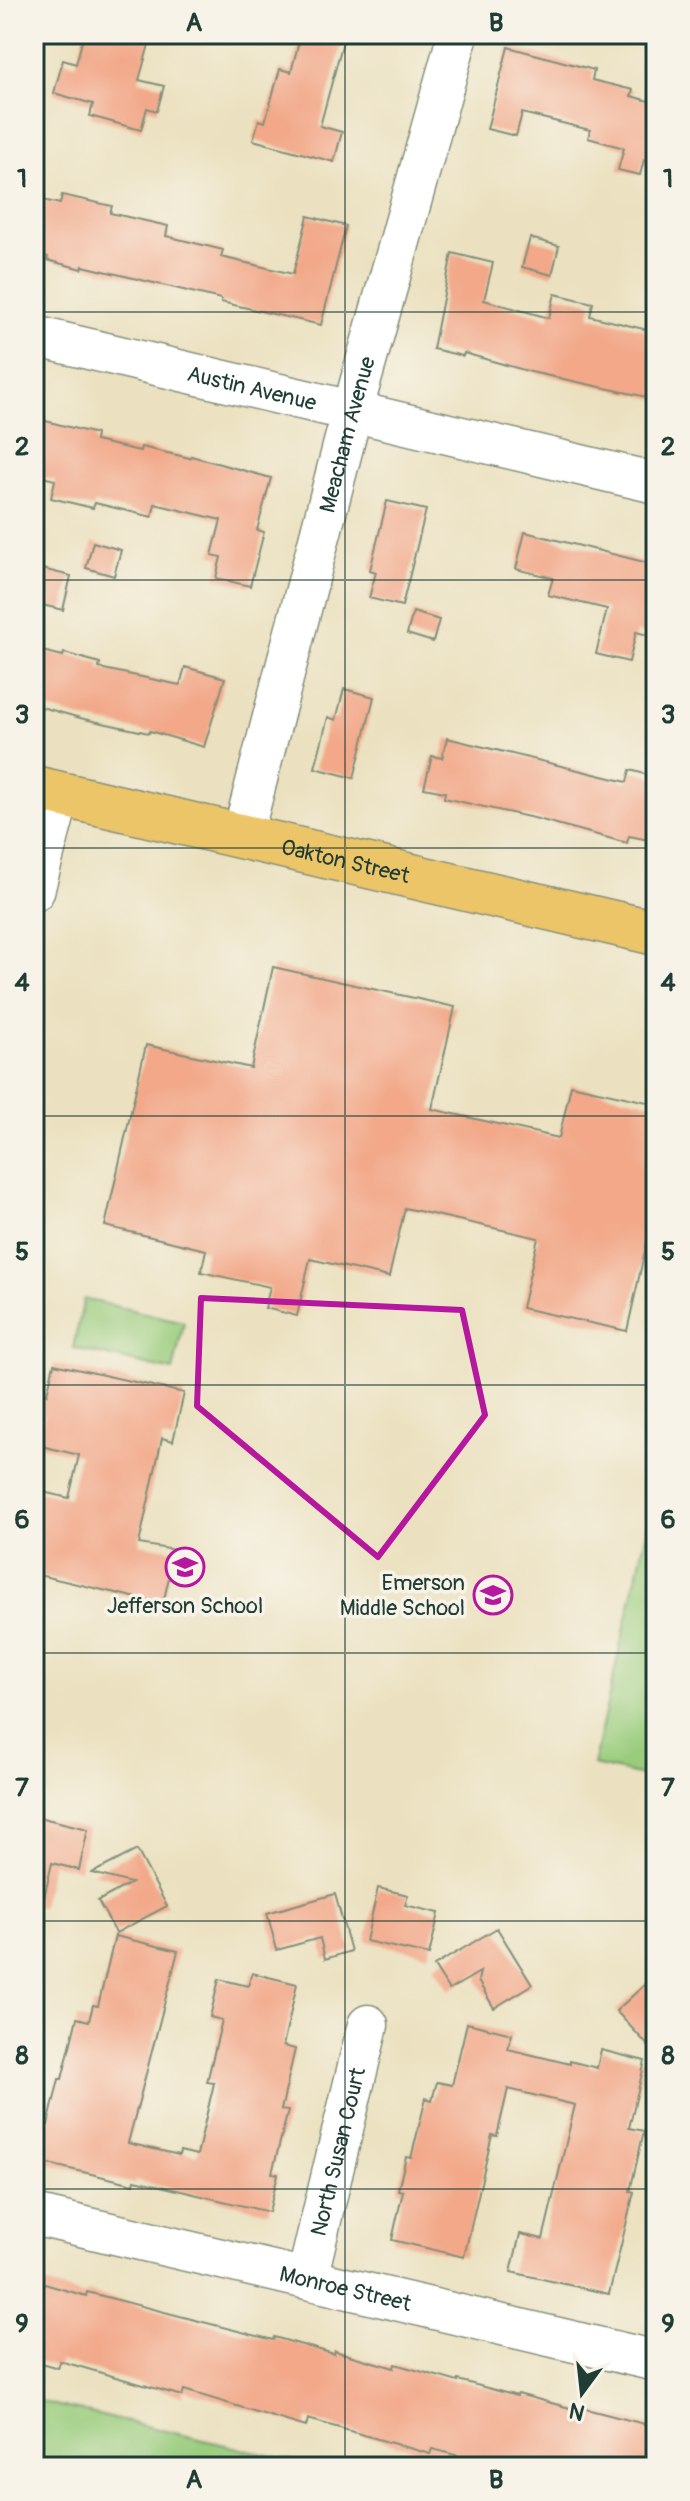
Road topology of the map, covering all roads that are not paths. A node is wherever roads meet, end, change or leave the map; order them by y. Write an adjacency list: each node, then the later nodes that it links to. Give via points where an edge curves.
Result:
1 (458, 34): 3 (street, Meacham Avenue)
2 (34, 336): 3 (street, Austin Avenue)
3 (352, 412): 4 (street, Austin Avenue); 6 (street, Meacham Avenue)
4 (656, 483)
5 (47, 791): 6 (main road, Oakton Street); 7 (street)
6 (242, 837): 8 (main road, Oakton Street)
7 (34, 891)
8 (656, 933)
9 (368, 2025): 11 (street, North Susan Court)
10 (34, 2215): 11 (street, Monroe Street)
11 (307, 2278): 12 (street, Monroe Street)
12 (656, 2359)

